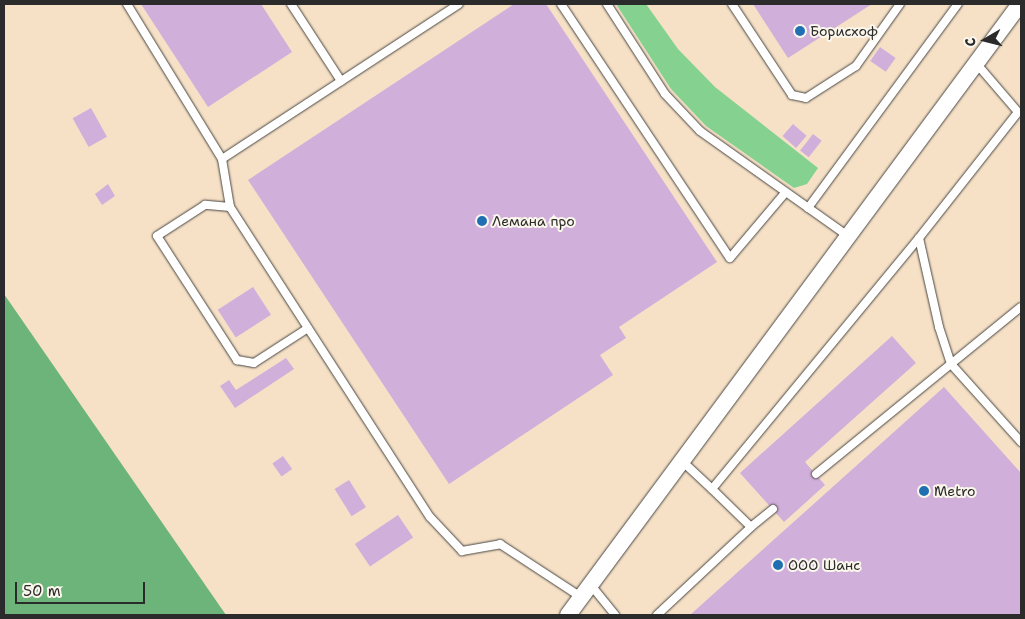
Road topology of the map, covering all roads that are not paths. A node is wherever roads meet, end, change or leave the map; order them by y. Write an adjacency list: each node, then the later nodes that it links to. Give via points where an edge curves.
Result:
1 (128, 4): 12 (lane)
2 (291, 4): 11 (lane)
3 (459, 4): 11 (lane)
4 (561, 4): 13 (lane, via 730,258)
5 (607, 4): 13 (lane, via 666,94 700,131)
6 (732, 4): 7 (lane, via 792,95 806,98 856,66)
7 (900, 4)
8 (958, 4): 15 (lane)
9 (1020, 4): 10 (street)
10 (976, 63): 16 (street); 17 (lane, via 1018,112)
11 (341, 81): 12 (lane)
12 (222, 159): 14 (lane)
13 (785, 193): 15 (lane)
14 (230, 207): 19 (lane); 19 (lane, via 205,205 157,236 237,360 254,363)
15 (808, 208): 16 (lane)
16 (848, 236): 22 (street)
17 (919, 238): 20 (lane); 24 (lane)
18 (1021, 307): 20 (lane)
19 (308, 328): 27 (lane, via 430,517 462,551 500,544)
20 (951, 364): 21 (lane); 23 (lane)
21 (1021, 442)
22 (682, 460): 24 (lane); 27 (street)
23 (816, 474)
24 (712, 489): 26 (lane)
25 (773, 509): 26 (lane)
26 (752, 527): 30 (lane)
27 (586, 590): 28 (street); 29 (lane)
28 (568, 615)
29 (615, 615)
30 (657, 615)

